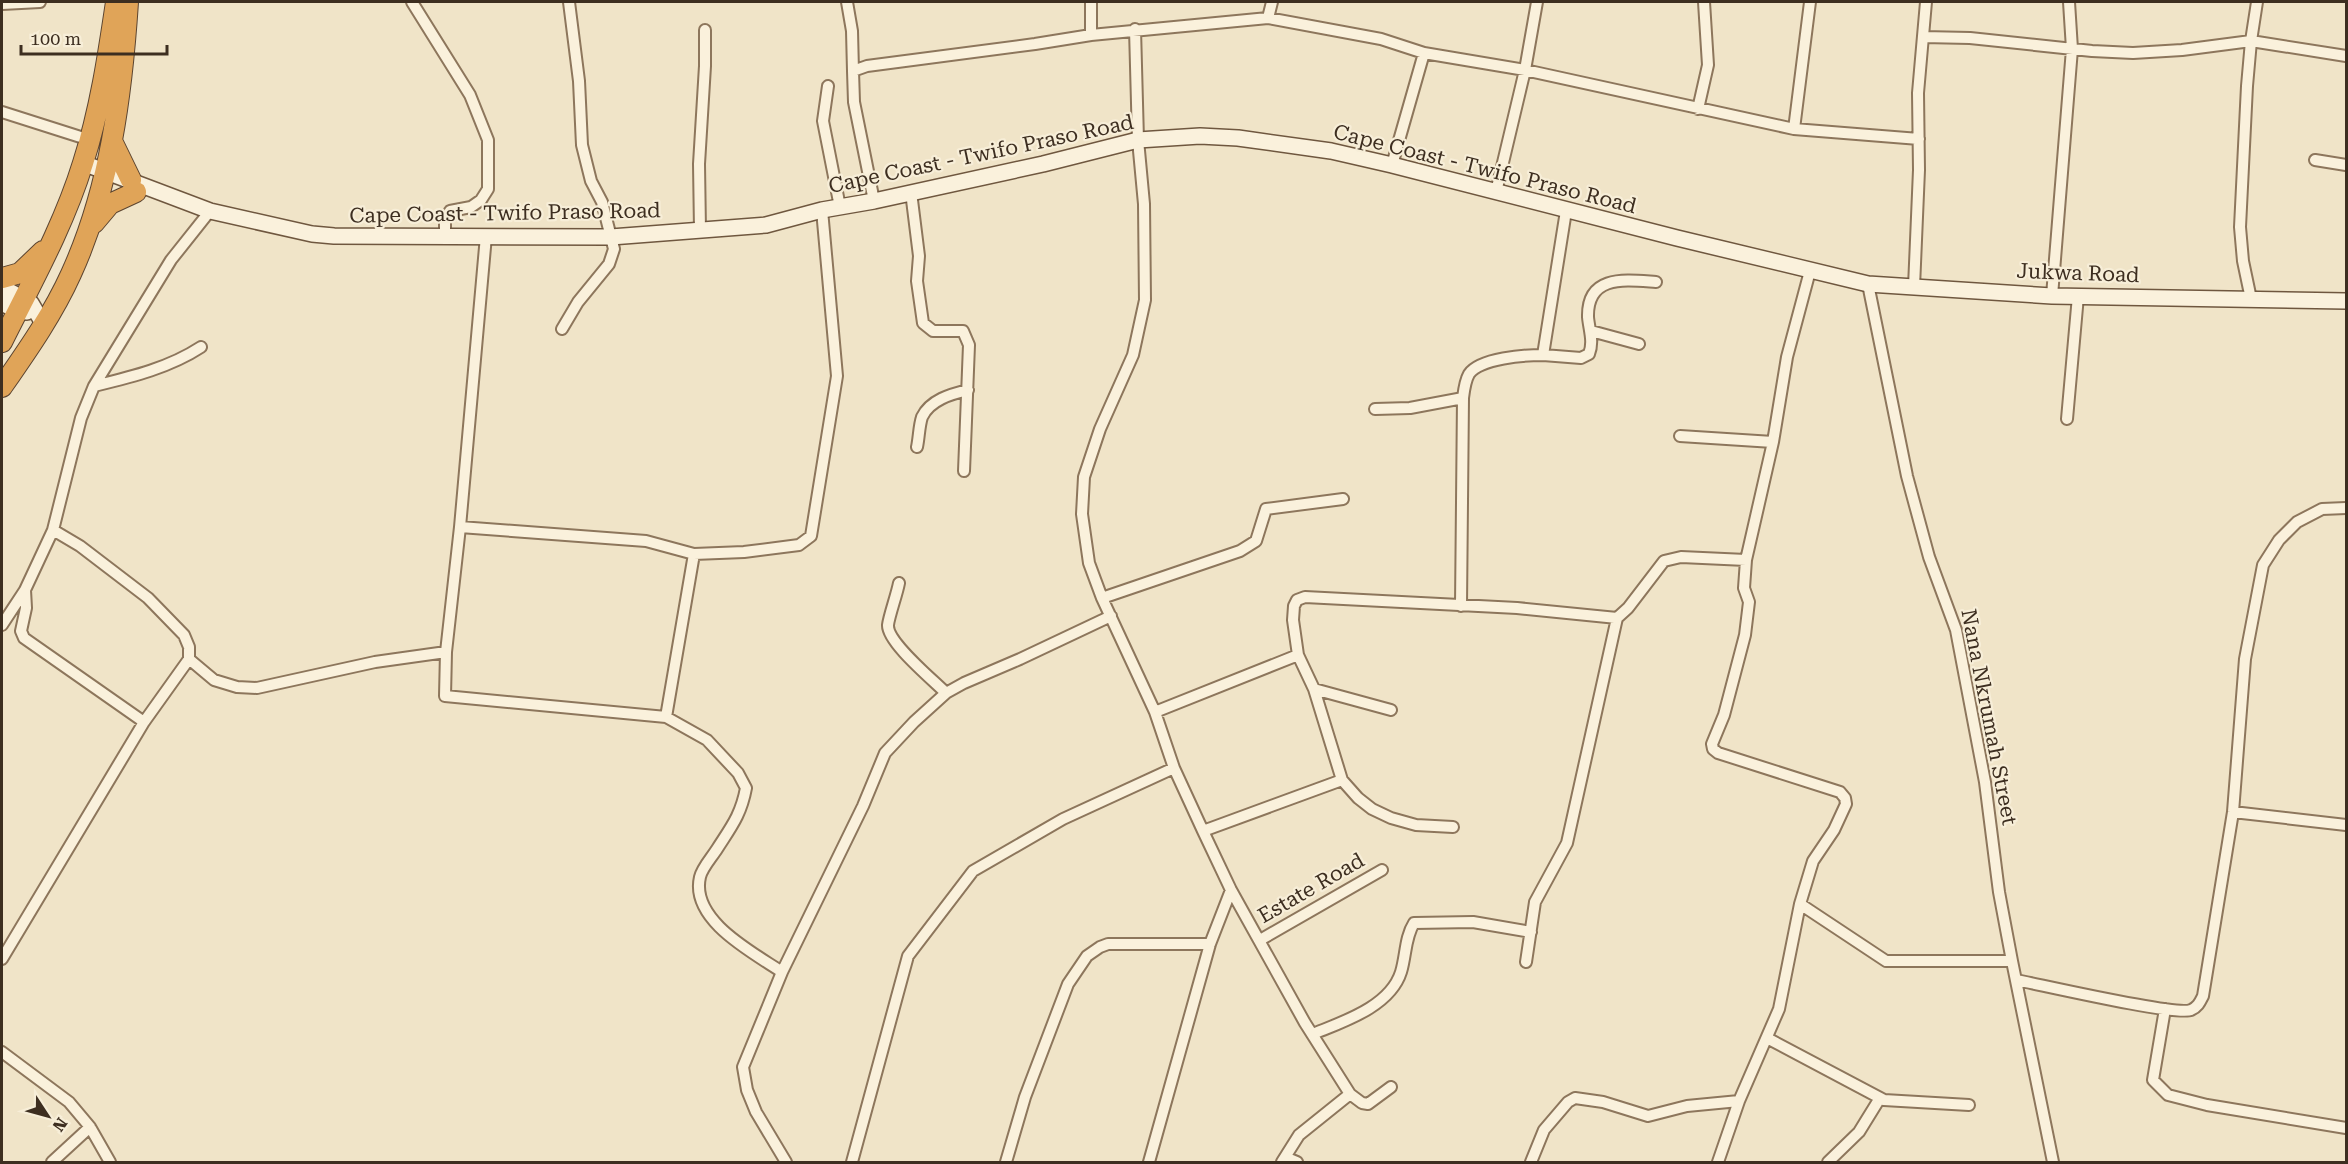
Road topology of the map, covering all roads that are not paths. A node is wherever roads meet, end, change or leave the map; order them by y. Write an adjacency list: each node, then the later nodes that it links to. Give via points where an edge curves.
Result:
1 (40, 2): 15 (street)
2 (116, 2): 32 (highway)
3 (128, 2): 34 (highway)
4 (412, 2): 51 (street, via 470,95 488,140 488,189 471,207 450,211 445,220)
5 (569, 2): 52 (street, via 582,145)
6 (848, 2): 26 (street)
7 (1091, 2): 19 (street)
8 (1272, 2): 16 (street)
9 (1537, 2): 25 (street)
10 (1704, 2): 28 (street, via 1708,65)
11 (1810, 2): 30 (street)
12 (1926, 2): 20 (street)
13 (2069, 2): 22 (street)
14 (2257, 2): 21 (street)
15 (2, 4)
16 (1268, 18): 17 (street); 23 (street, via 1381,39)
17 (1135, 29): 19 (street); 33 (street)
18 (705, 30): 49 (street)
19 (1091, 34): 26 (street)
20 (1923, 37): 22 (street); 31 (street)
21 (2251, 41): 22 (street, via 2133,53); 24 (street); 62 (street, via 2240,227)
22 (2072, 49): 60 (street)
23 (1424, 53): 25 (street); 36 (street)
24 (2346, 56)
25 (1525, 70): 28 (street); 42 (street)
26 (853, 71): 43 (street, via 854,102)
27 (828, 86): 44 (street, via 823,121)
28 (1698, 109): 30 (street)
29 (2, 112): 32 (street)
30 (1794, 129): 31 (street)
31 (1919, 139): 59 (street)
32 (90, 140): 38 (highway)
33 (1138, 140): 36 (main road, Cape Coast - Twifo Praso Road, via 1238,138 1331,151); 41 (main road, Cape Coast - Twifo Praso Road); 89 (street, via 1144,204 1145,300 1133,355 1100,429 1084,477 1082,514 1089,563)
34 (112, 141): 39 (highway); 40 (highway)
35 (2315, 160): 37 (street)
36 (1392, 165): 42 (main road, Cape Coast - Twifo Praso Road)
37 (2346, 165)
38 (82, 168): 39 (main road, Cape Coast - Twifo Praso Road); 53 (highway)
39 (103, 175): 40 (main road, Cape Coast - Twifo Praso Road); 48 (highway)
40 (140, 188): 46 (main road, Cape Coast - Twifo Praso Road); 48 (highway, via 110,204)
41 (911, 192): 43 (main road, Cape Coast - Twifo Praso Road); 73 (street, via 919,256 920,313 923,323 933,331 958,329 966,335)
42 (1496, 192): 47 (main road, Cape Coast - Twifo Praso Road)
43 (874, 201): 44 (main road, Cape Coast - Twifo Praso Road)
44 (840, 207): 45 (main road, Cape Coast - Twifo Praso Road)
45 (822, 210): 49 (main road, Cape Coast - Twifo Praso Road, via 766,225); 85 (street, via 837,376 811,536 799,545)
46 (210, 211): 51 (main road, Cape Coast - Twifo Praso Road, via 323,235); 71 (street, via 171,260)
47 (1566, 211): 54 (main road, Cape Coast - Twifo Praso Road); 70 (street)
48 (90, 228): 64 (highway, via 71,275)
49 (700, 230): 52 (main road, Cape Coast - Twifo Praso Road)
50 (486, 236): 51 (main road, Cape Coast - Twifo Praso Road); 52 (main road, Cape Coast - Twifo Praso Road); 83 (street)
51 (445, 237)
52 (611, 237): 65 (street, via 614,249 609,264)
53 (50, 245): 55 (highway, via 20,273); 64 (highway)
54 (1810, 271): 57 (main road, Jukwa Road); 78 (street, via 1787,357)
55 (2, 278)
56 (1656, 282): 66 (street, via 1619,279 1599,287 1590,301)
57 (1868, 284): 59 (main road, Jukwa Road); 116 (street, Nana Nkrumah Street, via 1907,476 1929,557 1956,630 1985,782)
58 (2, 287): 64 (main road)
59 (1914, 287): 60 (main road, Jukwa Road)
60 (2052, 296): 61 (main road, Jukwa Road)
61 (2078, 296): 62 (main road, Jukwa Road); 76 (street)
62 (2251, 299): 63 (main road, Jukwa Road)
63 (2346, 301)
64 (30, 309): 67 (highway); 72 (highway)
65 (562, 329)
66 (1591, 331): 68 (street); 70 (street, via 1590,351 1585,356)
67 (2, 342)
68 (1639, 344)
69 (201, 347): 71 (street, via 180,360)
70 (1544, 355): 74 (street, via 1484,363 1474,368)
71 (94, 386): 84 (street, via 81,418)
72 (2, 387)
73 (968, 390): 79 (street, via 937,401 928,410 922,417); 80 (street)
74 (1463, 398): 75 (street, via 1410,408); 90 (street)
75 (1375, 409)
76 (2067, 419)
77 (1680, 436): 78 (street)
78 (1773, 442): 86 (street)
79 (917, 447)
80 (964, 471)
81 (1343, 499): 89 (street, via 1266,509 1260,535 1240,551)
82 (2346, 508): 105 (street, via 2322,509 2307,515 2279,540 2263,565 2245,659)
83 (460, 527): 85 (street, via 646,541); 94 (street)
84 (53, 530): 88 (street); 96 (street, via 148,598 184,635)
85 (694, 554): 101 (street)
86 (1746, 560): 92 (street, via 1681,557 1664,561); 111 (street, via 1744,588 1749,602 1745,634 1724,715 1712,744 1718,753 1840,792 1845,798 1834,830 1814,861)
87 (899, 583): 98 (street, via 888,625 890,637)
88 (26, 590): 93 (street); 102 (street, via 21,631 24,638)
89 (1102, 598): 91 (street)
90 (1461, 606): 92 (street); 95 (street, via 1305,597 1294,606)
91 (1111, 616): 98 (street); 100 (street)
92 (1617, 618): 112 (street, via 1567,843 1535,902)
93 (2, 626)
94 (446, 652): 96 (street, via 375,662 257,688 214,680); 101 (street, via 445,696)
95 (1298, 655): 97 (street); 100 (street)
96 (189, 659): 102 (street)
97 (1314, 689): 99 (street); 104 (street)
98 (946, 693): 118 (street, via 885,753)
99 (1391, 710)
100 (1155, 712): 103 (street)
101 (666, 717): 118 (street, via 711,744 738,773 746,788 742,809 700,876 701,904 728,934)
102 (144, 722): 115 (street)
103 (1174, 768): 108 (street); 135 (street, via 1063,819 973,871 908,956)
104 (1342, 780): 107 (street, via 1372,809 1391,818 1416,825); 108 (street)
105 (2233, 812): 106 (street); 120 (street, via 2204,996 2190,1010)
106 (2346, 825)
107 (1453, 827)
108 (1203, 831): 110 (street)
109 (1382, 870): 113 (street, Estate Road)
110 (1231, 890): 113 (street); 114 (street)
111 (1800, 904): 116 (street, via 1886,961); 122 (street, via 1779,1010)
112 (1531, 932): 117 (street); 121 (street, via 1473,922 1414,923 1394,986 1375,1004)
113 (1260, 940): 121 (street)
114 (1210, 944): 136 (street, via 1108,944 1087,956 1064,994 1025,1097); 137 (street)
115 (2, 959)
116 (2012, 961): 119 (street, Nana Nkrumah Street)
117 (1526, 962)
118 (782, 972): 134 (street, via 743,1067 756,1112)
119 (2016, 980): 120 (street); 142 (street, Nana Nkrumah Street)
120 (2165, 1009): 130 (street, via 2153,1080 2168,1095)
121 (1312, 1034): 125 (street)
122 (1767, 1038): 126 (street); 127 (street)
123 (2, 1052): 129 (street, via 69,1102)
124 (1391, 1087): 125 (street, via 1365,1104)
125 (1350, 1094): 131 (street, via 1299,1135)
126 (1880, 1098): 128 (street); 141 (street, via 1859,1131)
127 (1739, 1101): 139 (street, via 1687,1106 1648,1116 1575,1098 1544,1130); 140 (street)
128 (1969, 1105)
129 (90, 1127): 132 (street); 133 (street)
130 (2346, 1128)
131 (1284, 1160): 138 (street)
132 (52, 1162)
133 (110, 1162)
134 (786, 1162)
135 (852, 1162)
136 (1006, 1162)
137 (1149, 1162)
138 (1298, 1162)
139 (1531, 1162)
140 (1718, 1162)
141 (1828, 1162)
142 (2053, 1162)

